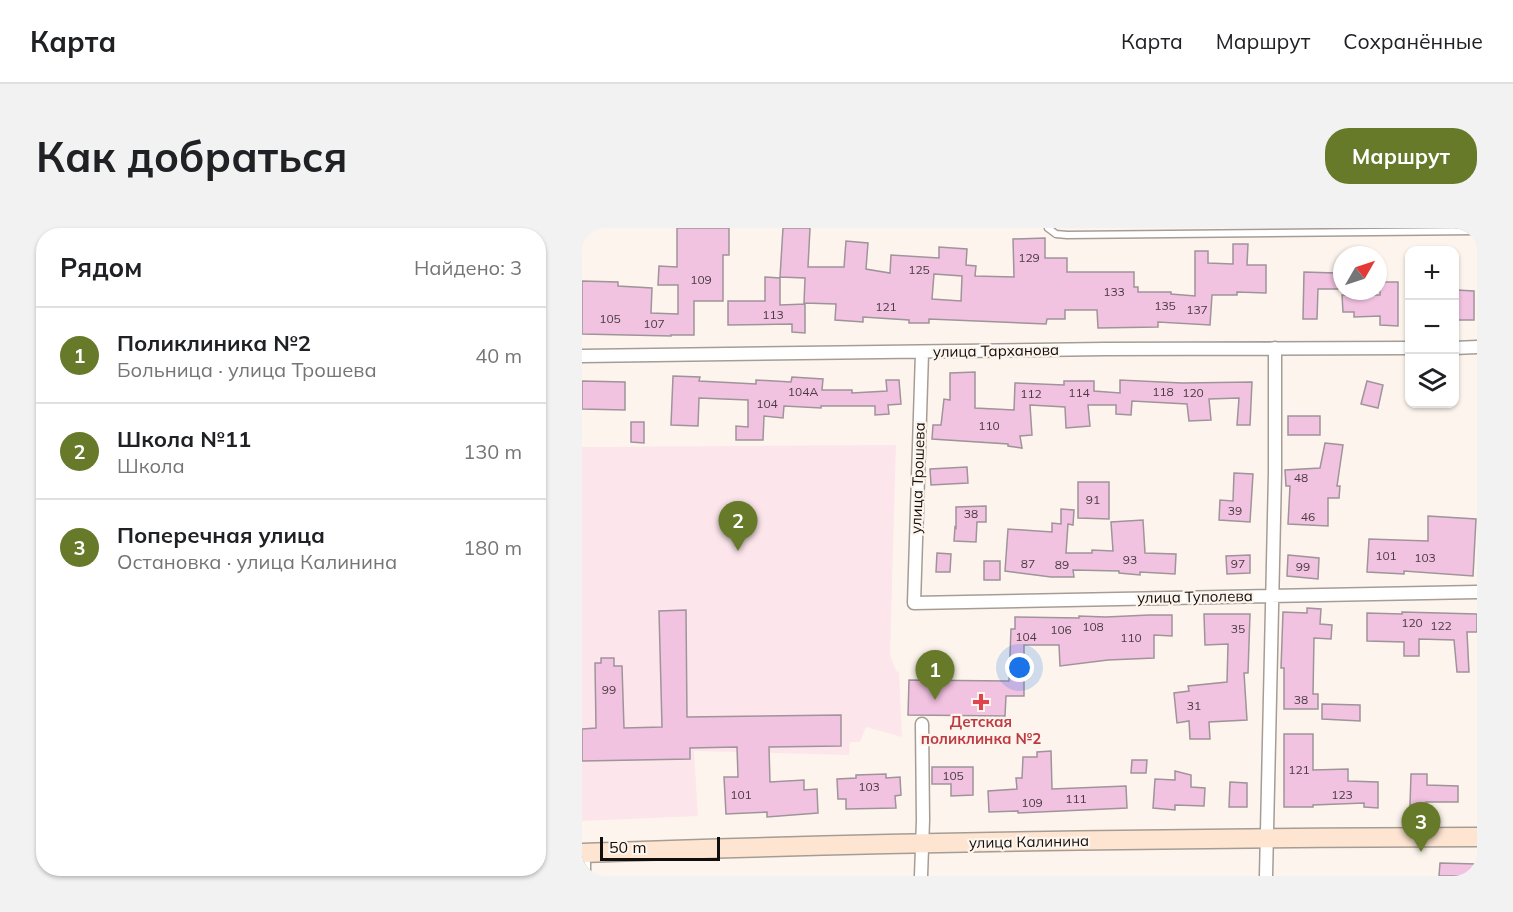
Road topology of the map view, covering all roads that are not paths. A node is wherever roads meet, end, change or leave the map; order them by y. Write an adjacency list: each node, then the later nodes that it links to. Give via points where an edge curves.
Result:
1 (1048, 228): 2 (lane, via 1067,235)
2 (1448, 230): 3 (lane)
3 (1477, 231)
4 (1477, 347): 7 (street)
5 (1275, 348): 6 (street, улица Тарханова); 8 (street, улица Тарханова); 11 (street)
6 (1405, 348)
7 (1459, 348)
8 (922, 353): 9 (street, улица Тарханова); 12 (street, улица Трошева)
9 (582, 356)
10 (1477, 592): 11 (street, улица Туполева)
11 (1271, 595): 12 (street, улица Туполева); 15 (street)
12 (914, 603)
13 (922, 724): 16 (street)
14 (1477, 837): 15 (street, улица Калинина)
15 (1266, 838): 16 (street, улица Калинина); 20 (street)
16 (922, 843): 17 (street, улица Калинина); 19 (street)
17 (583, 853): 18 (street)
18 (584, 876)
19 (921, 876)
20 (1266, 876)

